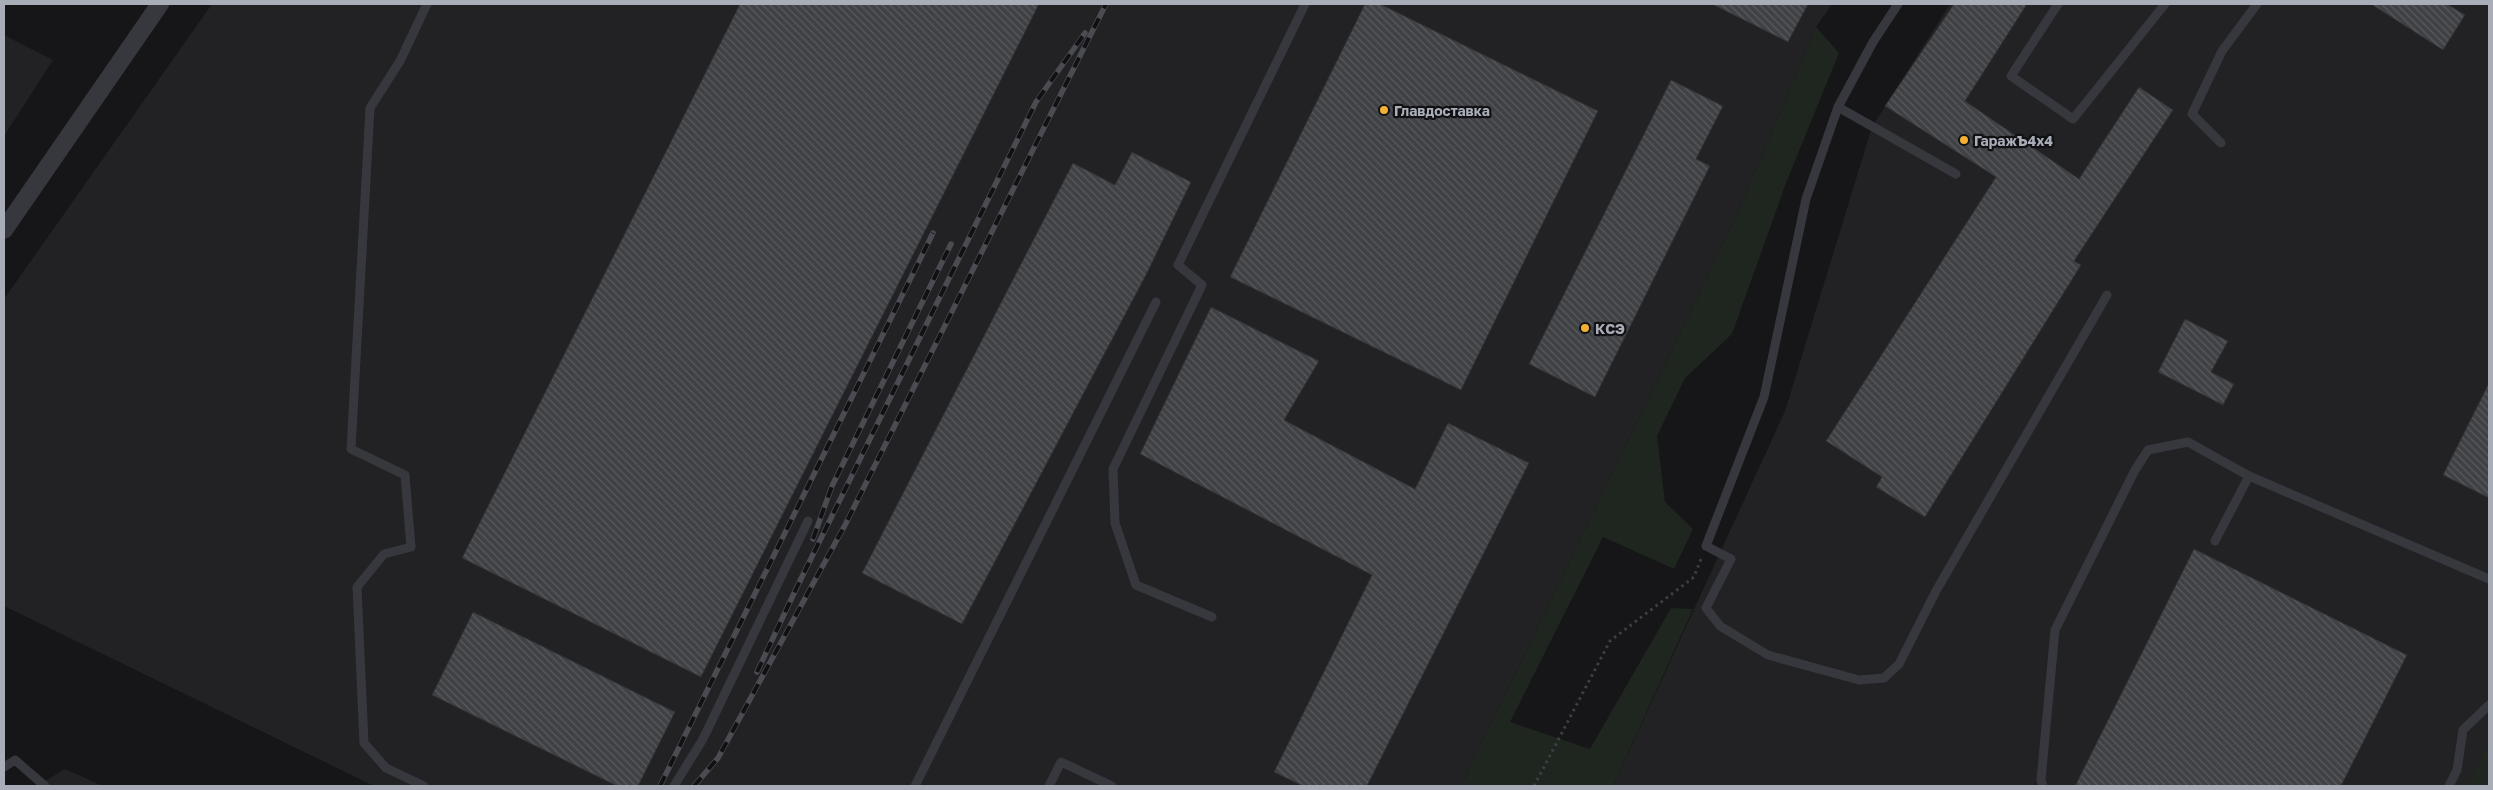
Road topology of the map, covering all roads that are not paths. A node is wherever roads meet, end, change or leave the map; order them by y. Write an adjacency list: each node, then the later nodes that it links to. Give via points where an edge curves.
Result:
1 (160, 4): 11 (street)
2 (427, 4): 22 (lane, via 400,61 370,108 351,449 405,475 411,547 384,554 358,587 364,742 386,768)
3 (1305, 4): 18 (lane, via 1178,265 1202,285 1113,469 1115,523 1136,585)
4 (1898, 4): 8 (lane)
5 (2058, 4): 6 (lane, via 2011,76 2073,119)
6 (2165, 4)
7 (2257, 4): 9 (lane, via 2222,52 2192,114)
8 (1838, 107): 10 (lane); 12 (lane, via 1806,199 1764,397 1706,546 1731,559 1706,608 1720,626 1768,655 1859,680 1884,678 1900,664 1936,591)
9 (2221, 143)
10 (1956, 174)
11 (4, 230)
12 (2107, 295)
13 (1156, 302): 24 (lane)
14 (2249, 476): 16 (lane); 17 (lane); 27 (lane, via 2188,442 2148,450 2139,463 2055,630)
15 (808, 521): 23 (lane, via 703,739)
16 (2214, 541)
17 (2489, 580)
18 (1212, 616)
19 (2489, 705): 28 (lane, via 2463,730 2457,770)
20 (4, 767): 21 (lane, via 15,760)
21 (45, 786)
22 (424, 786)
23 (674, 786)
24 (915, 786)
25 (1049, 786): 26 (lane, via 1061,762)
26 (1112, 786)
27 (2042, 786)
28 (2449, 786)

